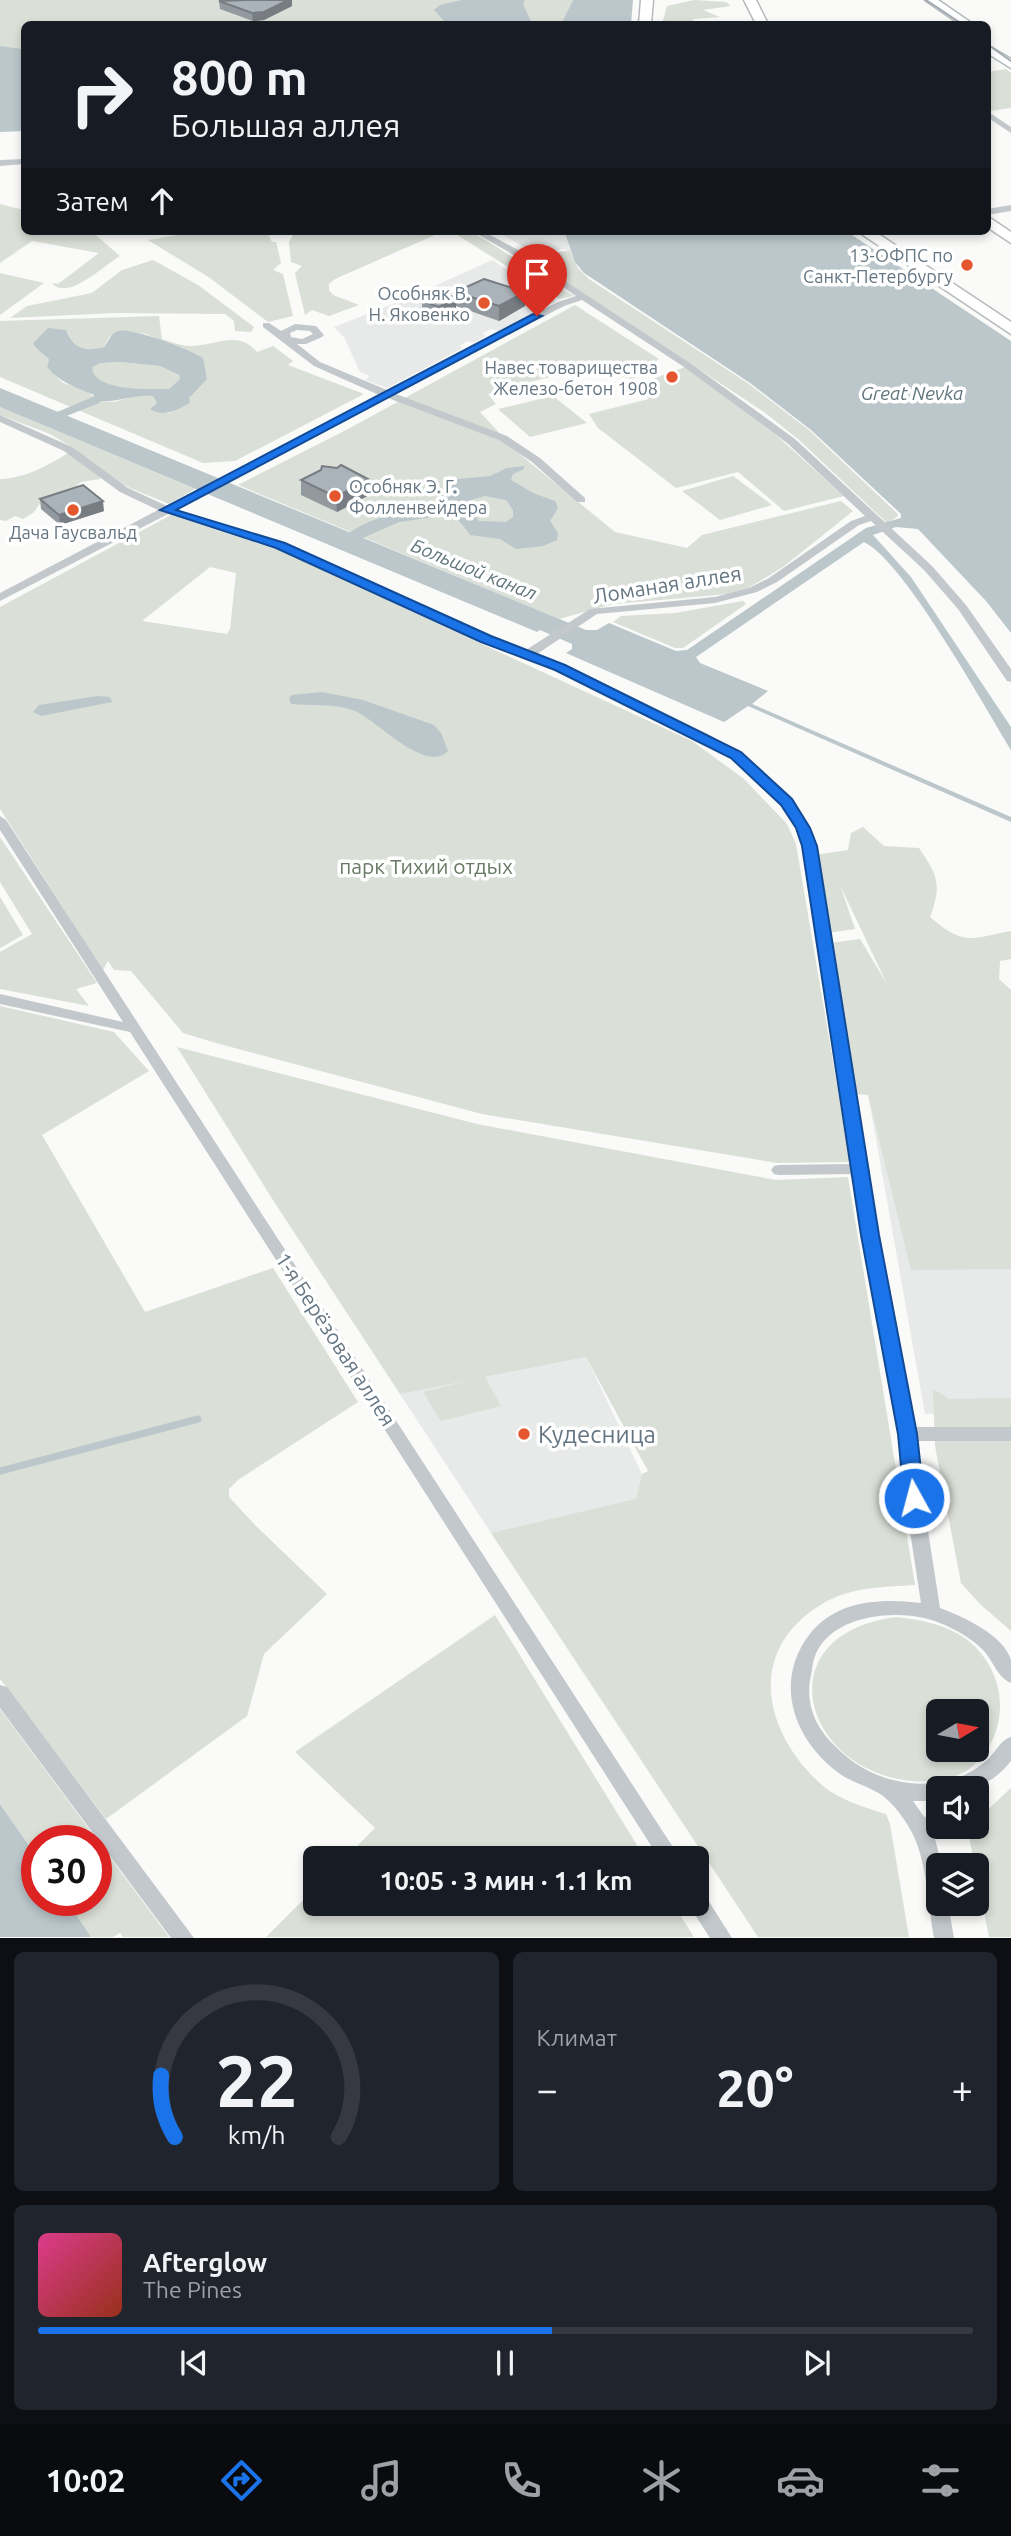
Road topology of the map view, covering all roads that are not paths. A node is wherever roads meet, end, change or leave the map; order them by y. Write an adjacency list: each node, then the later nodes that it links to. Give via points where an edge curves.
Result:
1 (647, 0): 5 (main road)
2 (750, 0): 6 (main road)
3 (917, 0): 7 (main road)
4 (931, 0): 8 (main road)
5 (645, 21)
6 (760, 21)
7 (948, 21)
8 (962, 21)
9 (991, 41): 11 (main road)
10 (991, 51): 12 (main road)
11 (1011, 54)
12 (1011, 64)
13 (991, 116): 14 (street)
14 (1011, 131)
15 (21, 162): 16 (street)
16 (0, 163)
17 (1011, 208): 18 (street)
18 (991, 211)
19 (991, 223): 22 (main road)
20 (483, 235): 23 (street)
21 (870, 235): 25 (main road)
22 (1011, 239)
23 (582, 297): 28 (street, via 561,303); 32 (street, via 756,414)
24 (266, 325): 26 (street)
25 (1011, 329)
26 (286, 339): 27 (street); 27 (street, via 285,332 295,327 319,332 313,340)
27 (296, 344): 28 (street, via 317,364)
28 (388, 395): 30 (street, via 503,438); 31 (street)
29 (0, 418): 31 (street, via 68,449 124,490)
30 (581, 500)
31 (166, 510): 33 (street); 34 (street, via 281,545)
32 (881, 523): 34 (street, Ломаная аллея, via 855,523 753,590 715,600 594,611); 35 (street, via 962,607)
33 (0, 598)
34 (527, 655): 39 (street, via 736,755 786,802 803,828)
35 (1011, 678)
36 (0, 820): 38 (street, 1-я Берёзовая аллея)
37 (0, 999): 38 (street)
38 (135, 1029): 51 (street, 1-я Берёзовая аллея)
39 (860, 1169): 40 (street); 41 (street)
40 (779, 1170)
41 (908, 1434): 42 (street); 43 (street)
42 (1011, 1434)
43 (931, 1611): 44 (street, via 974,1631 999,1655); 48 (street, via 880,1606 847,1616 822,1633 801,1670 799,1699 813,1735 843,1767)
44 (1011, 1675)
45 (0, 1693): 54 (street)
46 (1011, 1745): 47 (street)
47 (981, 1776)
48 (888, 1788): 49 (street); 50 (street)
49 (926, 1793)
50 (926, 1837)
51 (662, 1846)
52 (708, 1916): 55 (street)
53 (940, 1916): 56 (street)
54 (184, 1937)
55 (722, 1937)
56 (944, 1937)

